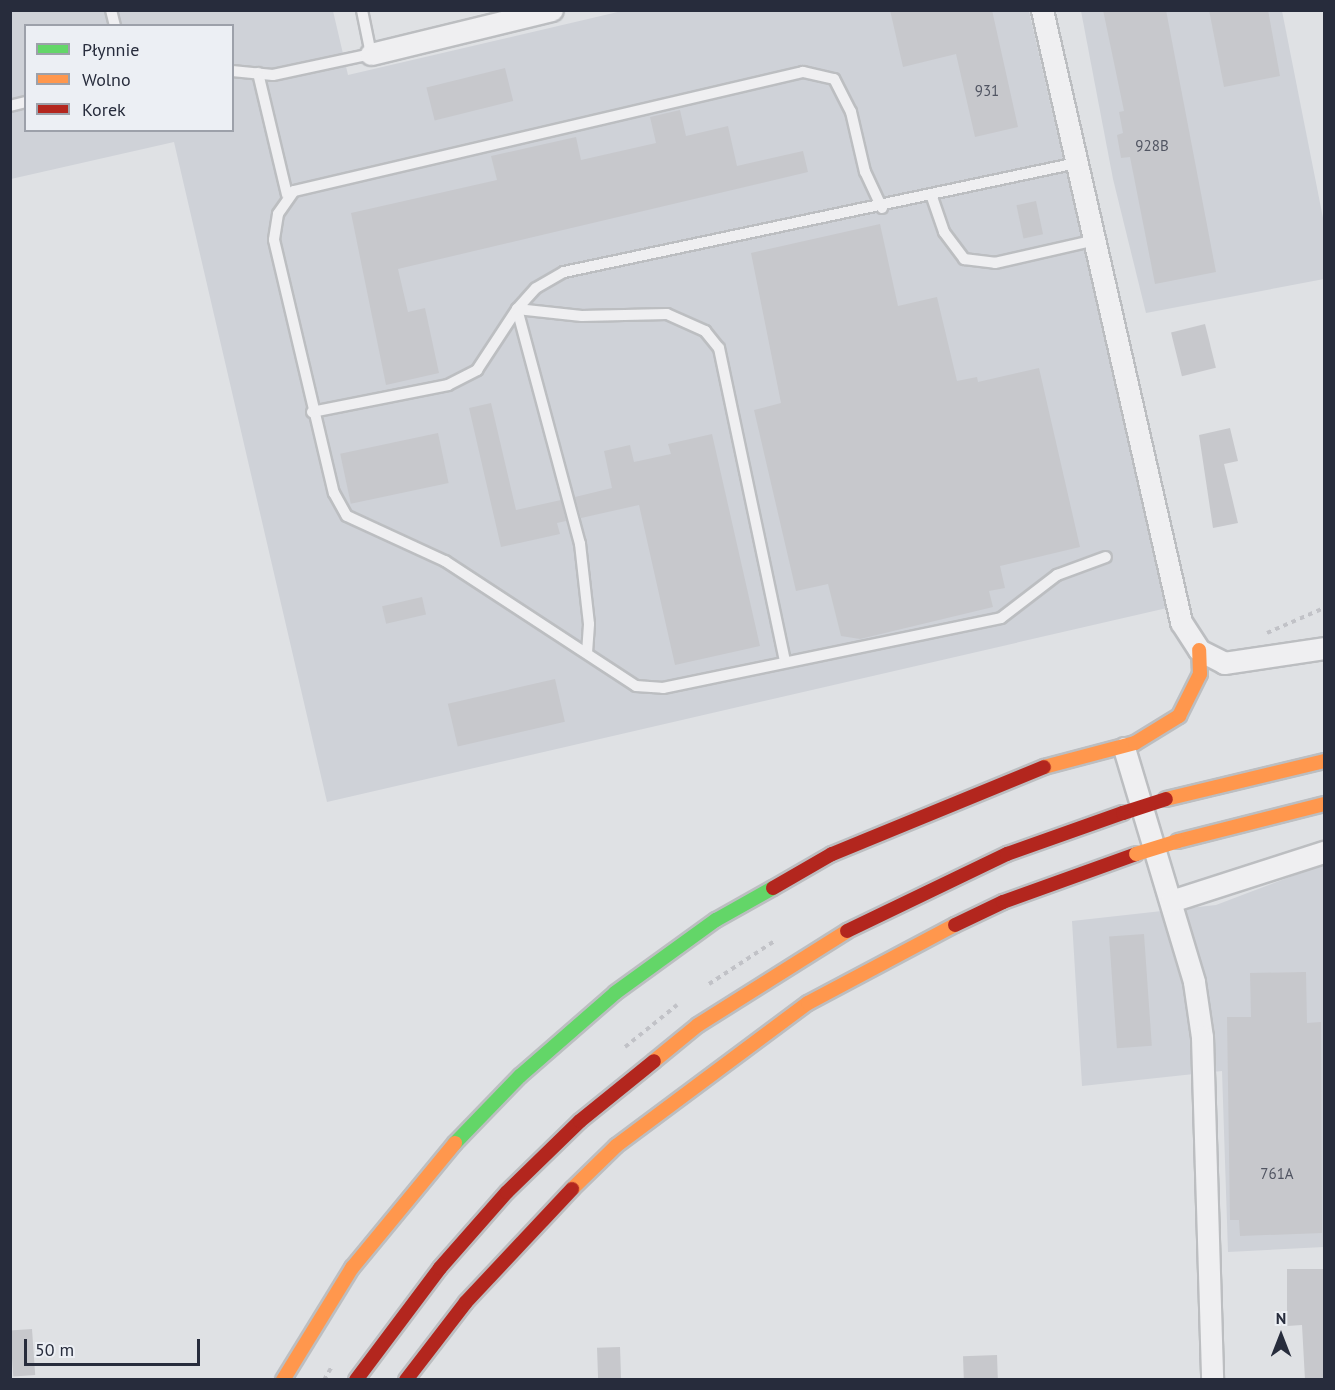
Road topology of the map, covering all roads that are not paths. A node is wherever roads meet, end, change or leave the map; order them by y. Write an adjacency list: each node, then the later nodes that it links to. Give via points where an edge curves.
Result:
1 (362, 10): 4 (lane)
2 (552, 10): 4 (street)
3 (1042, 10): 7 (street)
4 (371, 54): 6 (lane, via 273,75)
5 (234, 70): 6 (lane)
6 (258, 73): 8 (lane)
7 (1077, 163): 9 (lane); 11 (street)
8 (287, 195): 10 (lane, via 803,72 834,79 851,112 865,172); 13 (lane, via 278,214 274,240)
9 (932, 197): 10 (lane); 11 (lane, via 944,232 964,259 995,263)
10 (882, 208): 12 (lane, via 564,272 536,288)
11 (1095, 240): 16 (street, via 1181,622)
12 (517, 309): 13 (lane, via 477,370 448,385); 17 (lane, via 580,544 589,624); 18 (lane, via 582,316 667,314 705,331 719,348)
13 (312, 412): 17 (lane, via 334,493 346,516 445,561)
14 (1106, 557): 18 (lane, via 1057,575 1001,618)
15 (1324, 648): 16 (street, via 1235,663)
16 (1199, 650): 19 (main road, via 1200,674 1179,716)
17 (587, 653): 18 (lane, via 636,687 663,688)
18 (785, 661)
19 (1124, 748): 23 (street); 24 (main road, via 1031,771 832,854 716,920 615,993 520,1076 432,1167 352,1268)
20 (1324, 761): 25 (main road, bridge, via 1166,799 1007,854 832,939 698,1025 580,1121 507,1192 440,1268)
21 (1324, 804): 26 (main road, bridge, via 1178,841 1003,902 893,954 808,1003 616,1146 542,1218 466,1302)
22 (1324, 852): 23 (street)
23 (1171, 901): 27 (street, via 1194,982 1202,1036)
24 (283, 1380)
25 (356, 1380)
26 (406, 1380)
27 (1212, 1380)

